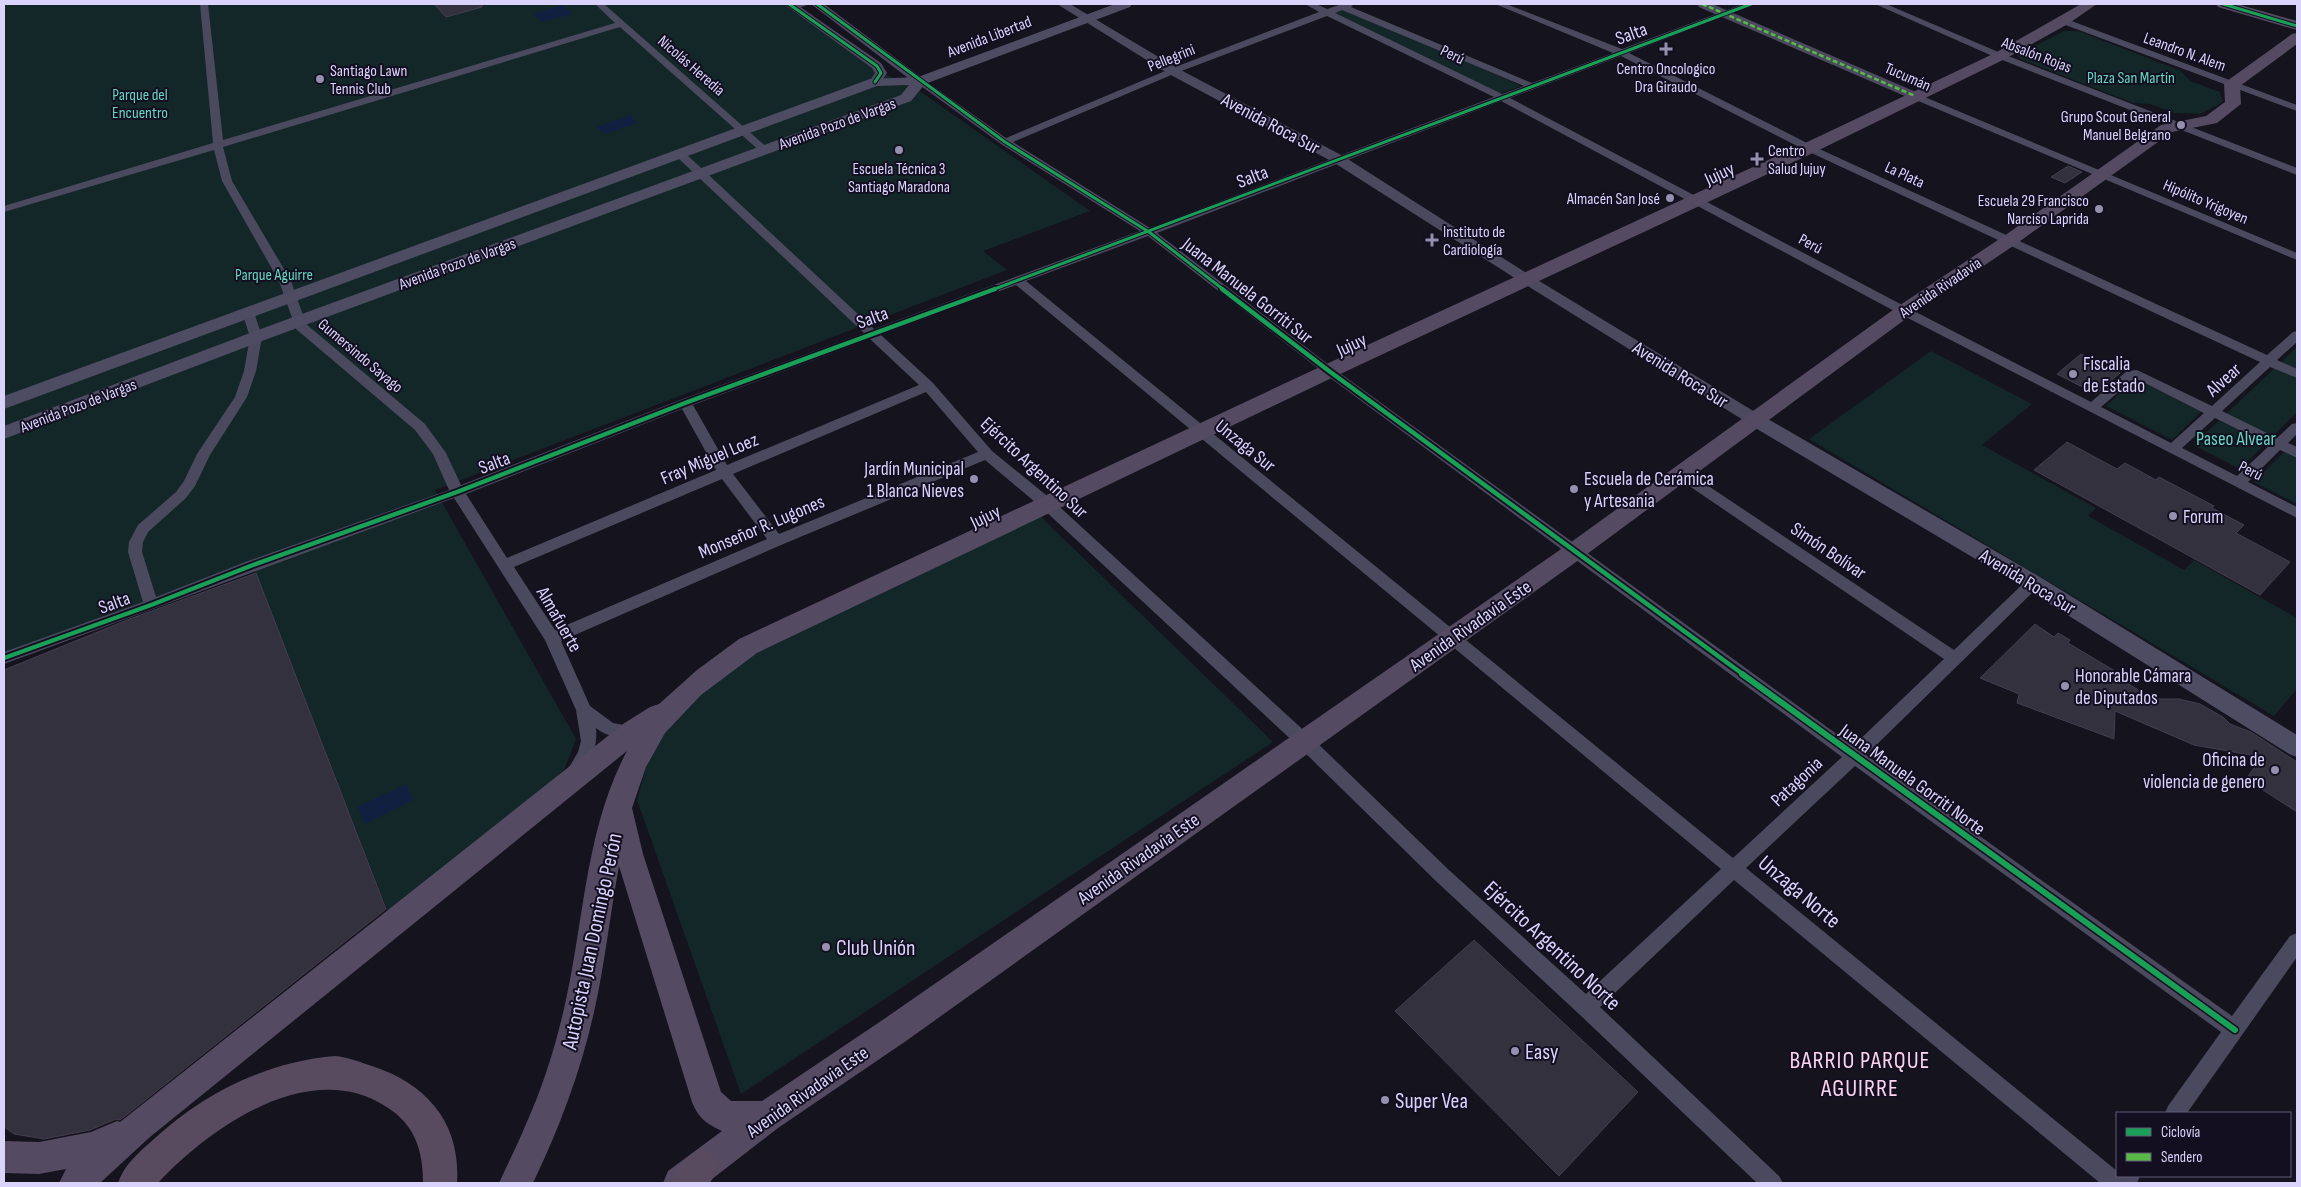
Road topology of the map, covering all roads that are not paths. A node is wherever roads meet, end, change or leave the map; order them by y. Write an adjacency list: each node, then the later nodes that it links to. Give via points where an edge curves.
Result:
1 (206, 4): 37 (street, Gumersindo Sayago)
2 (599, 4): 21 (street, Nicolás Heredia)
3 (817, 4): 27 (street)
4 (1063, 4): 18 (street, Avenida Roca Sur)
5 (1126, 4): 18 (main road, Avenida Libertad)
6 (1309, 4): 16 (street, Perú)
7 (1499, 4): 24 (street, La Plata)
8 (1702, 4): 17 (street, Tucumán)
9 (1751, 4): 17 (street, Salta)
10 (1879, 4): 25 (street, Absalón Rojas)
11 (2090, 4): 20 (main road, Jujuy)
12 (2223, 4): 22 (main road)
13 (2241, 4): 19 (main road)
14 (796, 5): 28 (street, via 877,66 881,73)
15 (1346, 5): 16 (street, Pellegrini); 30 (street)
16 (1329, 12): 26 (street, Pellegrini); 32 (street, Perú)
17 (1727, 13): 24 (street, Salta); 31 (street, Tucumán)
18 (1086, 18): 26 (street, Avenida Roca Sur); 27 (main road, Avenida Libertad)
19 (2297, 20)
20 (2063, 21): 25 (main road, Jujuy); 29 (street, Leandro N. Alem)
21 (622, 24): 35 (street, Nicolás Heredia); 37 (street)
22 (2297, 26)
23 (2297, 36): 29 (main road)
24 (1620, 52): 30 (street, Salta); 38 (street, La Plata)
25 (2000, 56): 31 (main road, Jujuy); 34 (street, Absalón Rojas)
26 (1173, 71): 36 (street, Pellegrini); 41 (street, Avenida Roca Sur)
27 (920, 80): 28 (main road, Avenida Pozo de Vargas); 36 (street, Juana Manuela Gorriti Sur); 39 (main road, Avenida Pozo de Vargas, via 906,98)
28 (875, 82): 35 (main road, Avenida Pozo de Vargas)
29 (2232, 84): 33 (street, Leandro N. Alem); 34 (main road, Avenida Rivadavia, via 2232,106 2211,120)
30 (1532, 86): 32 (street, Salta)
31 (1915, 96): 38 (main road, Jujuy); 44 (street, Tucumán)
32 (1501, 97): 41 (street, Salta); 45 (street, Perú)
33 (2297, 108)
34 (2180, 125): 42 (street, Absalón Rojas); 44 (main road, Avenida Rivadavia, via 2167,128)
35 (746, 131): 39 (street, Nicolás Heredia); 40 (main road, Avenida Pozo de Vargas)
36 (1005, 142): 47 (street, Juana Manuela Gorriti Sur)
37 (218, 146): 46 (street); 52 (street, Gumersindo Sayago, via 227,181 285,281)
38 (1809, 148): 45 (main road, Jujuy); 48 (street, La Plata)
39 (765, 150): 43 (main road, Avenida Pozo de Vargas)
40 (681, 155): 43 (street, Ejército Argentino Sur); 52 (main road, Avenida Pozo de Vargas)
41 (1338, 159): 47 (street, Salta); 50 (street, Avenida Roca Sur)
42 (2297, 172)
43 (700, 173): 55 (main road, Avenida Pozo de Vargas); 56 (street, Ejército Argentino Sur)
44 (2102, 175): 48 (main road, Avenida Rivadavia); 49 (street, Hipólito Yrigoyen)
45 (1694, 201): 50 (main road, Jujuy); 53 (street, Perú)
46 (4, 209)
47 (1149, 232): 51 (street, Salta); 60 (street, Juana Manuela Gorriti Sur)
48 (2010, 240): 53 (main road, Avenida Rivadavia); 59 (street, La Plata)
49 (2297, 257)
50 (1526, 279): 60 (main road, Jujuy); 67 (street, Avenida Roca Sur)
51 (1017, 280): 56 (street, Salta); 69 (street, Unzaga Sur)
52 (290, 296): 54 (main road, Avenida Pozo de Vargas); 55 (street, Gumersindo Sayago)
53 (1904, 311): 65 (street, Perú); 67 (main road, Avenida Rivadavia)
54 (248, 312): 58 (street); 63 (main road, Avenida Pozo de Vargas)
55 (299, 321): 58 (main road, Avenida Pozo de Vargas); 78 (street, Gumersindo Sayago, via 305,332 420,427 439,453)
56 (872, 333): 62 (street, Ejército Argentino Sur); 64 (street, Salta)
57 (2297, 335): 59 (street, Alvear)
58 (256, 337): 70 (main road, Avenida Pozo de Vargas); 85 (street, via 250,371 235,407 207,448 190,483 143,529 136,542 135,552)
59 (2271, 361): 61 (street, La Plata); 66 (street, Alvear)
60 (1329, 371): 69 (main road, Jujuy); 82 (street, Juana Manuela Gorriti Sur)
61 (2297, 374)
62 (928, 386): 74 (street, Ejército Argentino Sur); 75 (street, Fray Miguel Loez)
63 (4, 403)
64 (685, 404): 75 (street); 78 (street, Salta)
65 (2093, 406): 66 (street, Perú, via 2132,374 2137,374); 72 (street, Perú)
66 (2214, 412): 71 (street, Perú); 72 (street, Alvear)
67 (1754, 420): 76 (main road, Avenida Rivadavia); 84 (main road, Avenida Roca Sur)
68 (2297, 427): 71 (street)
69 (1200, 431): 79 (main road, Jujuy); 86 (street, Unzaga Sur)
70 (4, 433)
71 (2279, 444): 73 (street, Perú); 77 (street)
72 (2173, 449): 77 (street, Perú)
73 (2297, 453)
74 (988, 454): 79 (street, Ejército Argentino Sur); 81 (street, Monseñor R. Lugones)
75 (724, 472): 81 (street); 83 (street, Fray Miguel Loez)
76 (1681, 474): 82 (main road, Avenida Rivadavia); 89 (street, Simón Bolívar)
77 (2238, 483): 80 (street, Perú)
78 (457, 492): 83 (street, Almafuerte); 85 (street, Salta)
79 (1046, 503): 90 (main road, Jujuy, via 748,646 698,682); 93 (street, Ejército Argentino Sur)
80 (2297, 513)
81 (776, 541): 87 (street, Monseñor R. Lugones)
82 (1575, 551): 86 (main road, Avenida Rivadavia Este); 95 (street, Juana Manuela Gorriti Norte)
83 (504, 565): 87 (street, Almafuerte)
84 (2033, 583): 89 (street, Patagonia); 94 (main road, Avenida Roca Sur)
85 (151, 605): 88 (street, Salta)
86 (1453, 636): 93 (main road, Avenida Rivadavia Este); 98 (street, Unzaga Norte)
87 (552, 638): 91 (street, Almafuerte)
88 (4, 658)
89 (1956, 659): 95 (street, Patagonia)
90 (673, 705): 92 (main road, Autopista Juan Domingo Perón)
91 (584, 710): 92 (street, Almafuerte, via 609,729); 96 (street, via 591,740 588,751)
92 (639, 736): 96 (main road); 97 (main road, Autopista Juan Domingo Perón)
93 (1304, 741): 100 (street, Ejército Argentino Norte, via 1444,877); 103 (main road, Avenida Rivadavia Este)
94 (2297, 747)
95 (1854, 756): 98 (street, Patagonia); 101 (street, Juana Manuela Gorriti Norte)
96 (560, 789): 104 (main road)
97 (620, 808): 103 (main road, via 629,854 708,1102 717,1113 732,1119); 110 (main road, Autopista Juan Domingo Perón, via 569,1049 540,1135)
98 (1734, 868): 100 (street, Patagonia); 112 (street, Unzaga Norte)
99 (2297, 942): 101 (street)
100 (1586, 1007): 111 (street, Ejército Argentino Norte)
101 (2235, 1030): 102 (street)
102 (2176, 1112)
103 (767, 1117): 106 (main road, Avenida Rivadavia Este)
104 (139, 1126): 105 (main road, via 93,1148 40,1158); 107 (main road)
105 (4, 1157)
106 (690, 1177)
107 (76, 1183)
108 (135, 1183): 109 (highway, via 184,1135 229,1103 282,1080 309,1074 337,1073 372,1082 399,1094 424,1117 435,1146)
109 (440, 1183)
110 (516, 1183)
111 (1772, 1183)
112 (2116, 1183)

